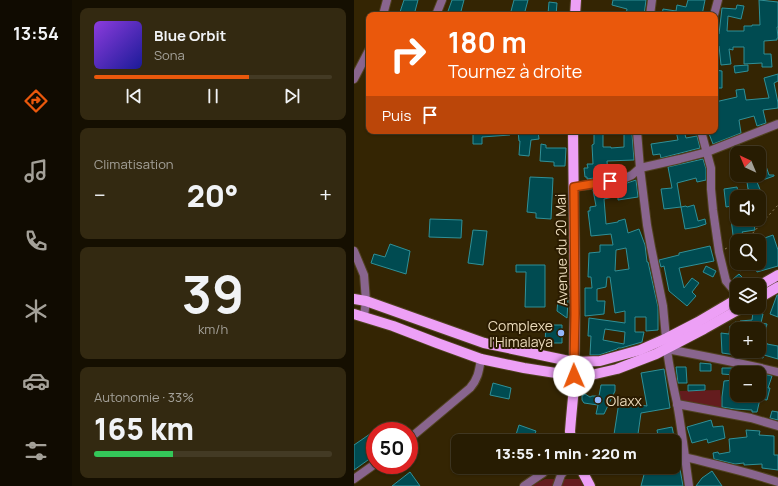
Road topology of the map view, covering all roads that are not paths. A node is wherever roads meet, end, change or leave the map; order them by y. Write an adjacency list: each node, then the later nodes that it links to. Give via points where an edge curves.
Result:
1 (388, 0): 6 (street)
2 (442, 0): 7 (street)
3 (576, 0): 8 (main road)
4 (652, 0): 9 (street)
5 (718, 0): 10 (street)
6 (384, 12)
7 (437, 12)
8 (575, 12)
9 (650, 12)
10 (715, 12)
11 (366, 56): 12 (street)
12 (354, 79)
13 (778, 124): 17 (street)
14 (573, 134): 19 (main road, Avenue du 20 Mai)
15 (637, 134): 18 (street)
16 (702, 134): 17 (street)
17 (707, 152): 18 (street); 23 (street, via 711,168 712,210 719,252 726,281)
18 (640, 168): 19 (street, via 623,179); 31 (street)
19 (574, 187): 33 (main road, Avenue du 20 Mai)
20 (354, 251): 27 (street, via 364,275)
21 (778, 275): 22 (main road)
22 (766, 282)
23 (730, 286)
24 (778, 287): 25 (main road)
25 (766, 294)
26 (354, 299): 27 (main road)
27 (366, 301): 30 (street); 33 (main road, via 484,343)
28 (730, 303): 31 (main road)
29 (730, 313): 31 (main road)
30 (359, 315): 32 (main road)
31 (667, 344): 33 (main road, via 600,361); 34 (street, via 707,357); 35 (main road, via 617,369); 36 (street)
32 (481, 359): 35 (main road); 38 (street, via 478,375 470,388)
33 (574, 362): 35 (main road, Avenue du 20 Mai)
34 (778, 372)
35 (574, 376): 39 (main road, Avenue du 20 Mai)
36 (677, 404): 37 (street); 40 (street)
37 (778, 426)
38 (418, 431)
39 (570, 434)
40 (685, 457): 46 (street); 50 (street)
41 (366, 470): 45 (street)
42 (543, 474): 47 (street)
43 (562, 474): 48 (street)
44 (584, 474): 49 (main road)
45 (354, 479)
46 (778, 482)
47 (524, 486)
48 (557, 486)
49 (590, 486)
50 (689, 486)

